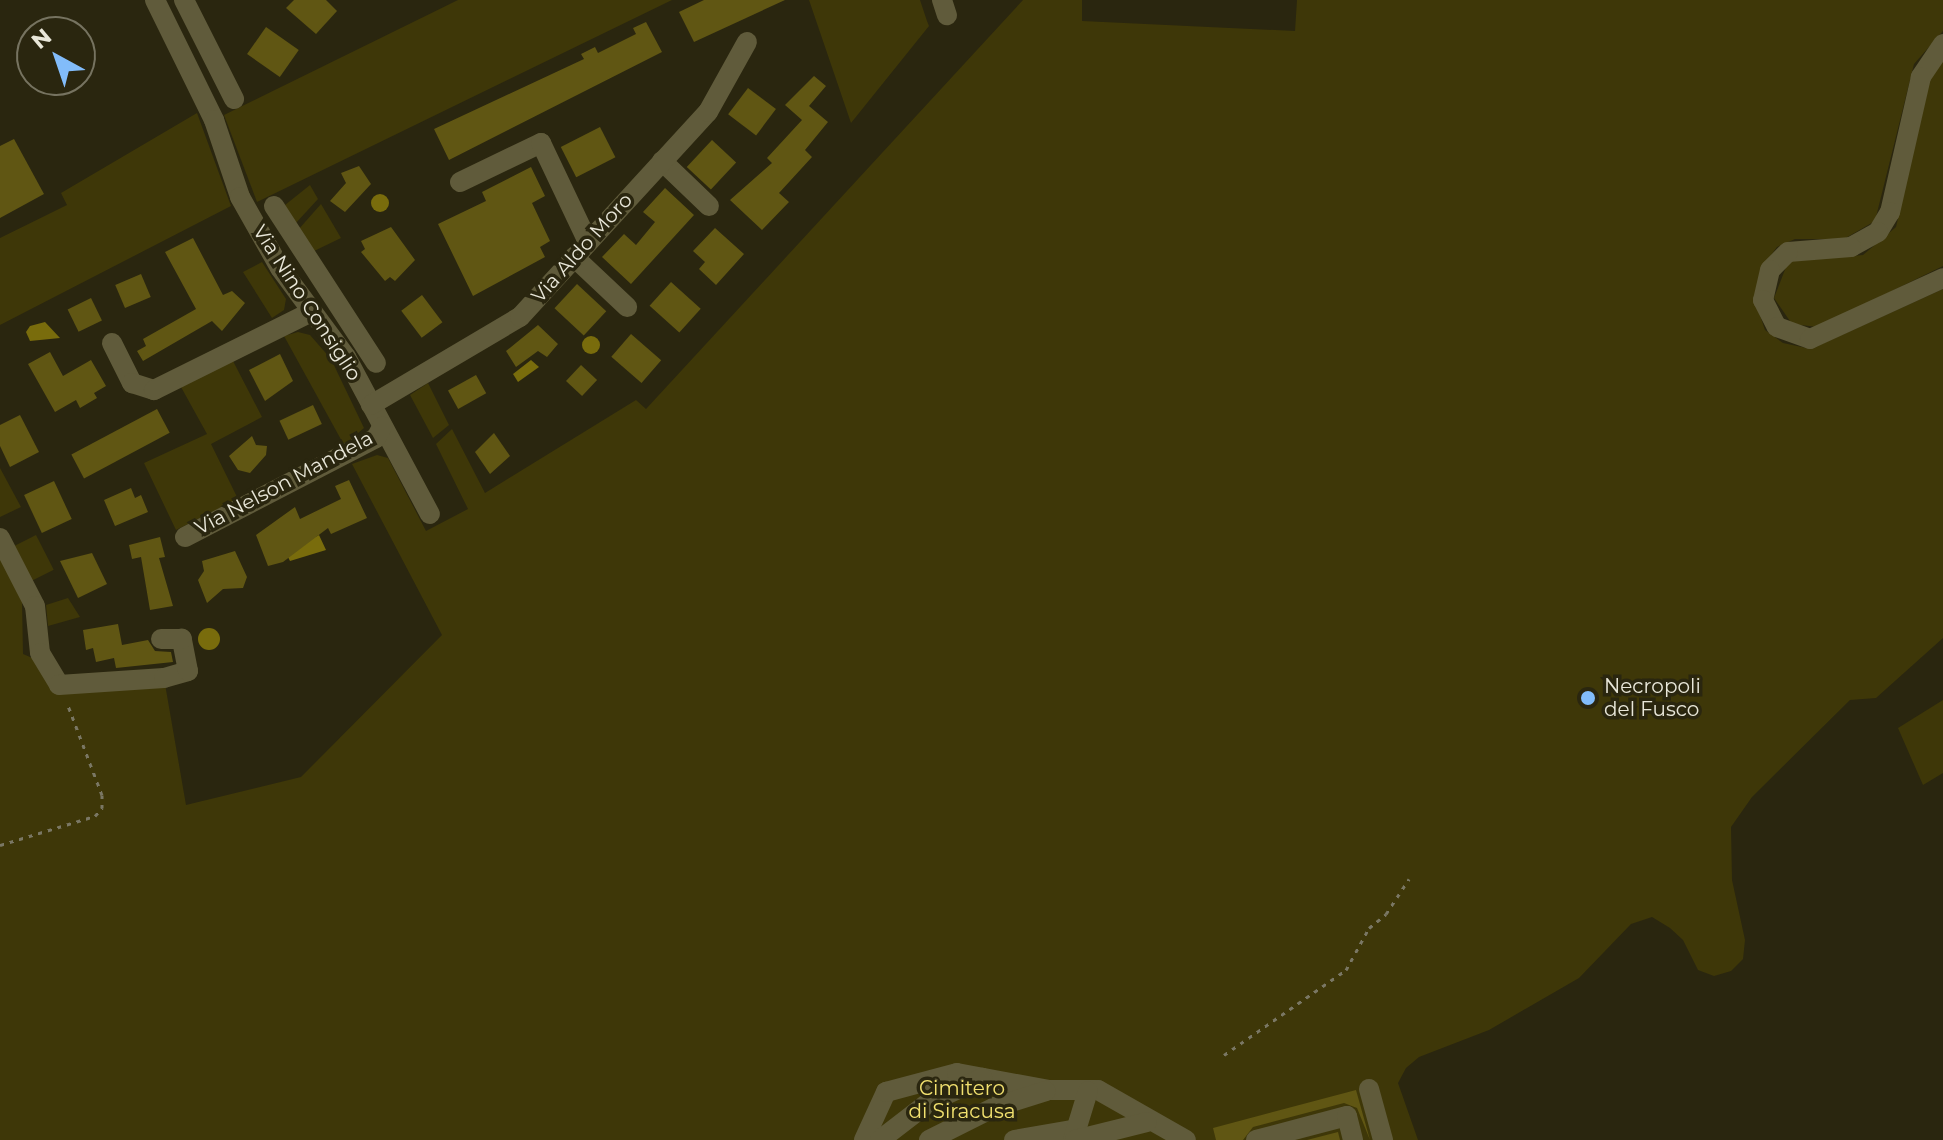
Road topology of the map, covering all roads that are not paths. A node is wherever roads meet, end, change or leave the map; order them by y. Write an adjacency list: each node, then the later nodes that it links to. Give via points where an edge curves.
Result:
1 (155, 0): 6 (street, Via Nino Consiglio)
2 (184, 0): 3 (street)
3 (204, 39): 6 (street); 7 (street)
4 (747, 42): 8 (street, Via Aldo Moro, via 708,112)
5 (1943, 44): 13 (street, via 1921,77 1890,212 1878,232 1851,247 1788,252 1770,270 1763,300 1777,327 1810,339)
6 (183, 55): 15 (street, Via Nino Consiglio, via 214,120 240,197)
7 (234, 99)
8 (662, 161): 11 (street); 12 (street, Via Aldo Moro)
9 (460, 182): 12 (street, via 541,143)
10 (274, 206): 14 (street)
11 (709, 206)
12 (581, 249): 16 (street); 19 (street, Via Aldo Moro, via 520,317 473,350)
13 (1943, 278)
14 (322, 286): 15 (street); 18 (street)
15 (306, 306): 17 (street, via 154,390 132,383); 19 (street, Via Nino Consiglio, via 346,357)
16 (627, 307)
17 (112, 343)
18 (376, 363)
19 (371, 405): 20 (street, Via Nino Consiglio)
20 (382, 427): 21 (street, Via Nino Consiglio); 22 (street, Via Nelson Mandela, via 376,438)
21 (430, 514)
22 (185, 537)
23 (0, 538): 24 (street, via 35,606 40,653 59,685 164,678 188,671 182,639)
24 (161, 639)
25 (982, 1078): 26 (street, via 957,1073); 28 (street); 30 (street)
26 (916, 1085): 30 (street); 34 (street, via 886,1092)
27 (1369, 1089): 40 (street)
28 (1049, 1090): 29 (street); 33 (street)
29 (1088, 1091): 31 (street, via 1098,1090); 32 (street)
30 (928, 1103): 33 (street); 35 (street)
31 (1147, 1122): 32 (street); 37 (street)
32 (1075, 1136): 36 (street)
33 (941, 1137)
34 (864, 1140)
35 (880, 1140)
36 (1014, 1140)
37 (1186, 1140)
38 (1256, 1140): 39 (street, via 1347,1116)
39 (1353, 1140)
40 (1383, 1140)

